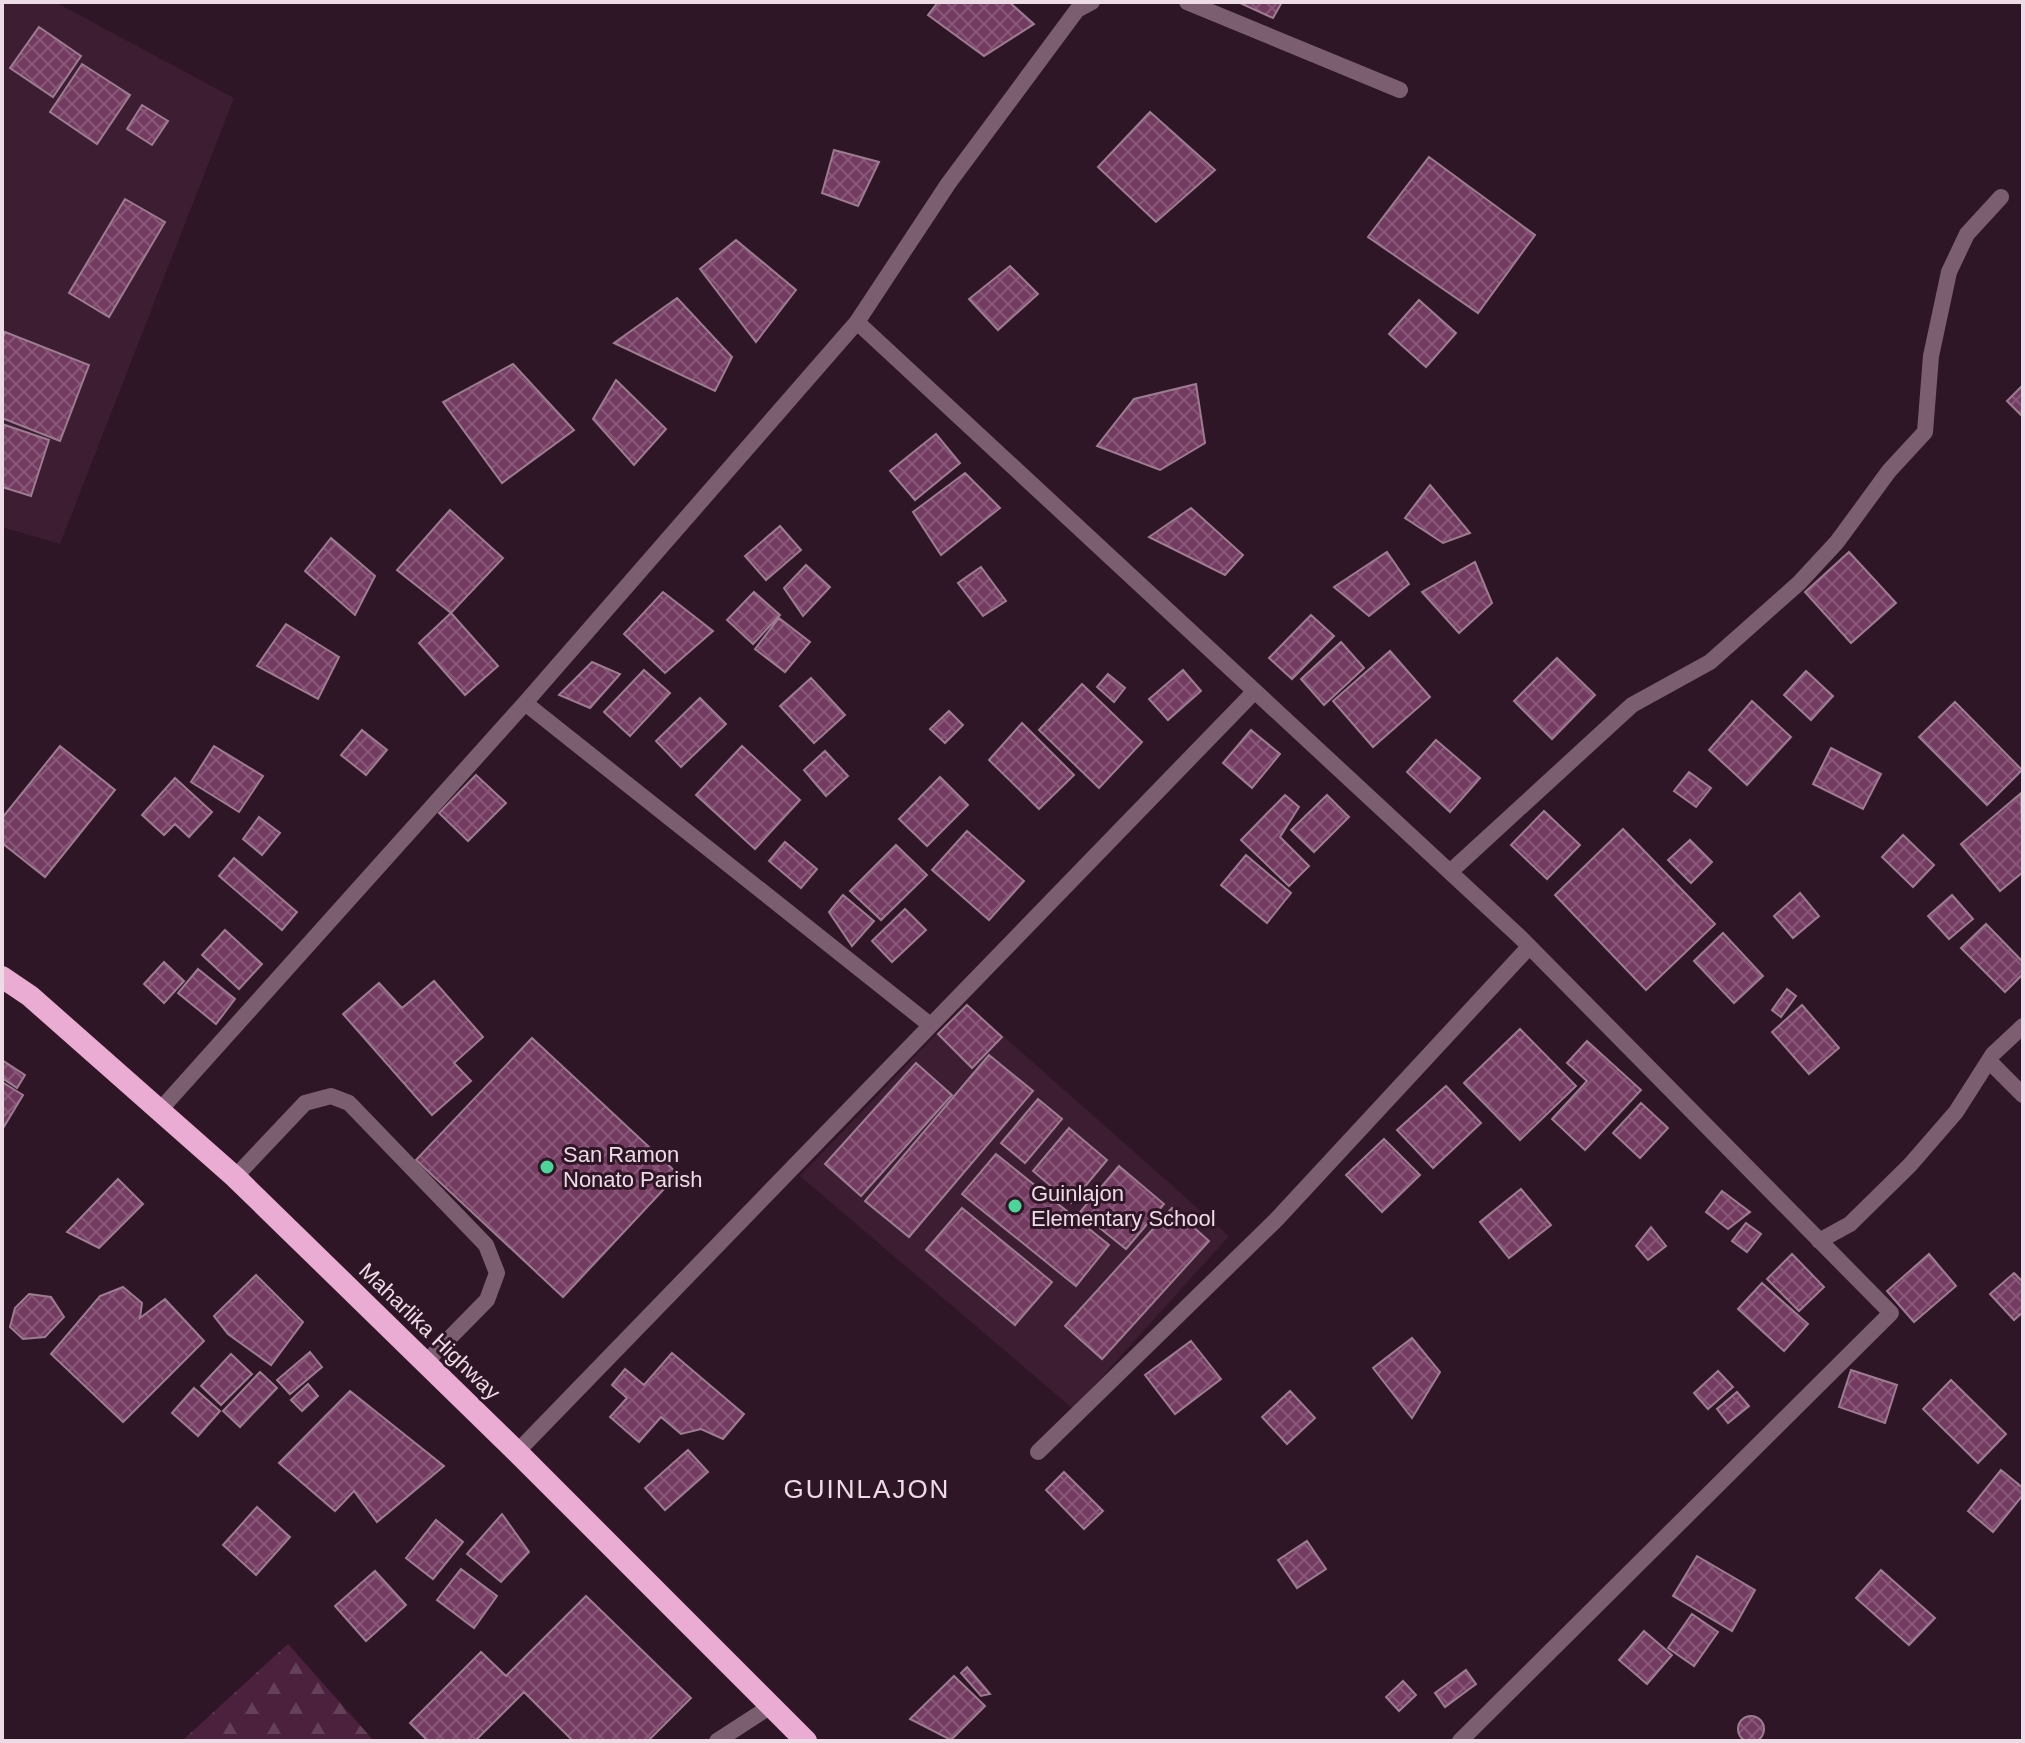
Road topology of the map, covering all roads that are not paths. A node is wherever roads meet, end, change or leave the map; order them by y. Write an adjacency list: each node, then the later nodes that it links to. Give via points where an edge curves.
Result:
1 (1092, 2): 5 (street, via 1077,10 948,184)
2 (1187, 2): 3 (street)
3 (1400, 90)
4 (2001, 197): 8 (street, via 1967,234 1949,272 1931,356 1925,432 1837,542 1710,662 1632,705)
5 (857, 322): 6 (street); 7 (street)
6 (1255, 691): 8 (street); 11 (street)
7 (525, 703): 11 (street); 15 (street)
8 (1450, 872): 9 (street)
9 (1529, 947): 17 (street); 20 (street, via 1276,1220)
10 (2, 977): 15 (highway, Maharlika Highway)
11 (929, 1024): 19 (street)
12 (2023, 1026): 13 (street)
13 (1989, 1061): 14 (street); 17 (street, via 1947,1124 1910,1165 1850,1224)
14 (2023, 1095)
15 (160, 1110): 16 (highway, Maharlika Highway)
16 (235, 1177): 18 (highway, Maharlika Highway); 18 (street, via 305,1103 331,1096 349,1103 486,1245 497,1273 487,1300)
17 (1819, 1241): 24 (street, via 1891,1313)
18 (425, 1363): 19 (highway, Maharlika Highway)
19 (517, 1452): 21 (highway, Maharlika Highway)
20 (1038, 1452)
21 (771, 1706): 22 (street); 23 (highway, Maharlika Highway)
22 (717, 1741)
23 (806, 1741)
24 (1460, 1741)

